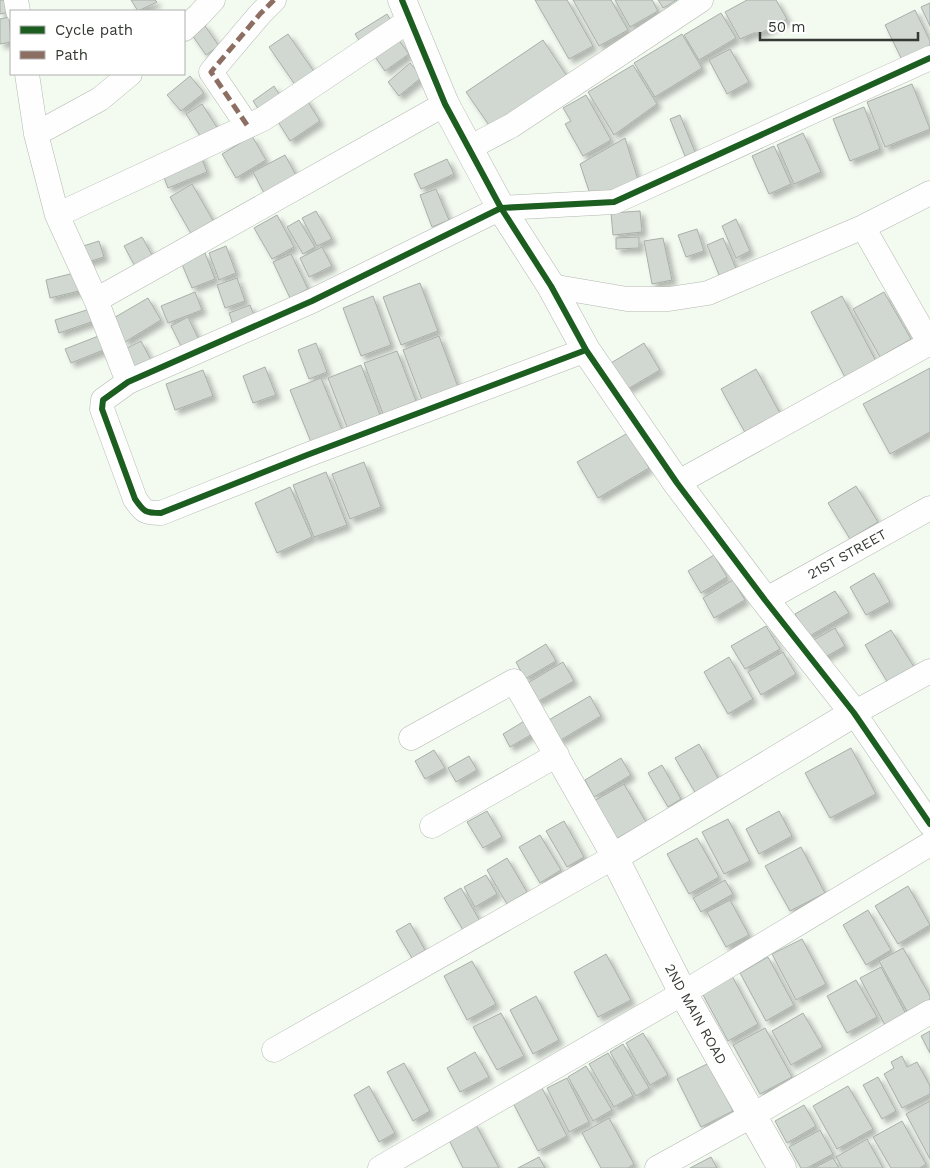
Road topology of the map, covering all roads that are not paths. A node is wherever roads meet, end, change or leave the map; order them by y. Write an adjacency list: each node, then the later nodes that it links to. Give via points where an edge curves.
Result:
1 (213, 0): 5 (street)
2 (274, 0): 10 (street, via 211,72)
3 (702, 0): 12 (street, via 511,126)
4 (406, 10): 9 (street); 10 (street, via 263,119)
5 (185, 27)
6 (930, 58): 14 (street, via 614,202)
7 (27, 75): 11 (street)
8 (129, 75): 11 (street, via 100,99)
9 (444, 104): 12 (street); 18 (street)
10 (247, 125): 15 (street)
11 (36, 134): 15 (street)
12 (469, 148): 14 (street)
13 (930, 193): 16 (street)
14 (501, 208): 17 (street); 21 (street, via 312,301)
15 (58, 215): 18 (street)
16 (863, 227): 17 (street, via 708,294 669,299 627,299); 19 (street)
17 (551, 286): 20 (street)
18 (96, 300): 21 (street)
19 (930, 343): 22 (street)
20 (586, 350): 21 (street, via 162,513 143,511 135,499 102,409 103,400); 22 (street)
21 (128, 382)
22 (677, 483): 24 (street)
23 (930, 508): 24 (street, 21ST STREET)
24 (765, 600): 26 (street)
25 (930, 670): 26 (street)
26 (854, 713): 29 (street); 32 (street)
27 (411, 738): 28 (street, via 514,681)
28 (557, 754): 30 (street); 32 (street)
29 (930, 824)
30 (432, 826)
31 (930, 844): 33 (street)
32 (614, 857): 33 (street, 2ND MAIN ROAD); 35 (street)
33 (683, 993): 36 (street, 2ND MAIN ROAD); 37 (street)
34 (930, 1012): 36 (street)
35 (274, 1050)
36 (753, 1116): 38 (street); 39 (street, 2ND MAIN ROAD)
37 (380, 1168)
38 (657, 1168)
39 (782, 1168)

